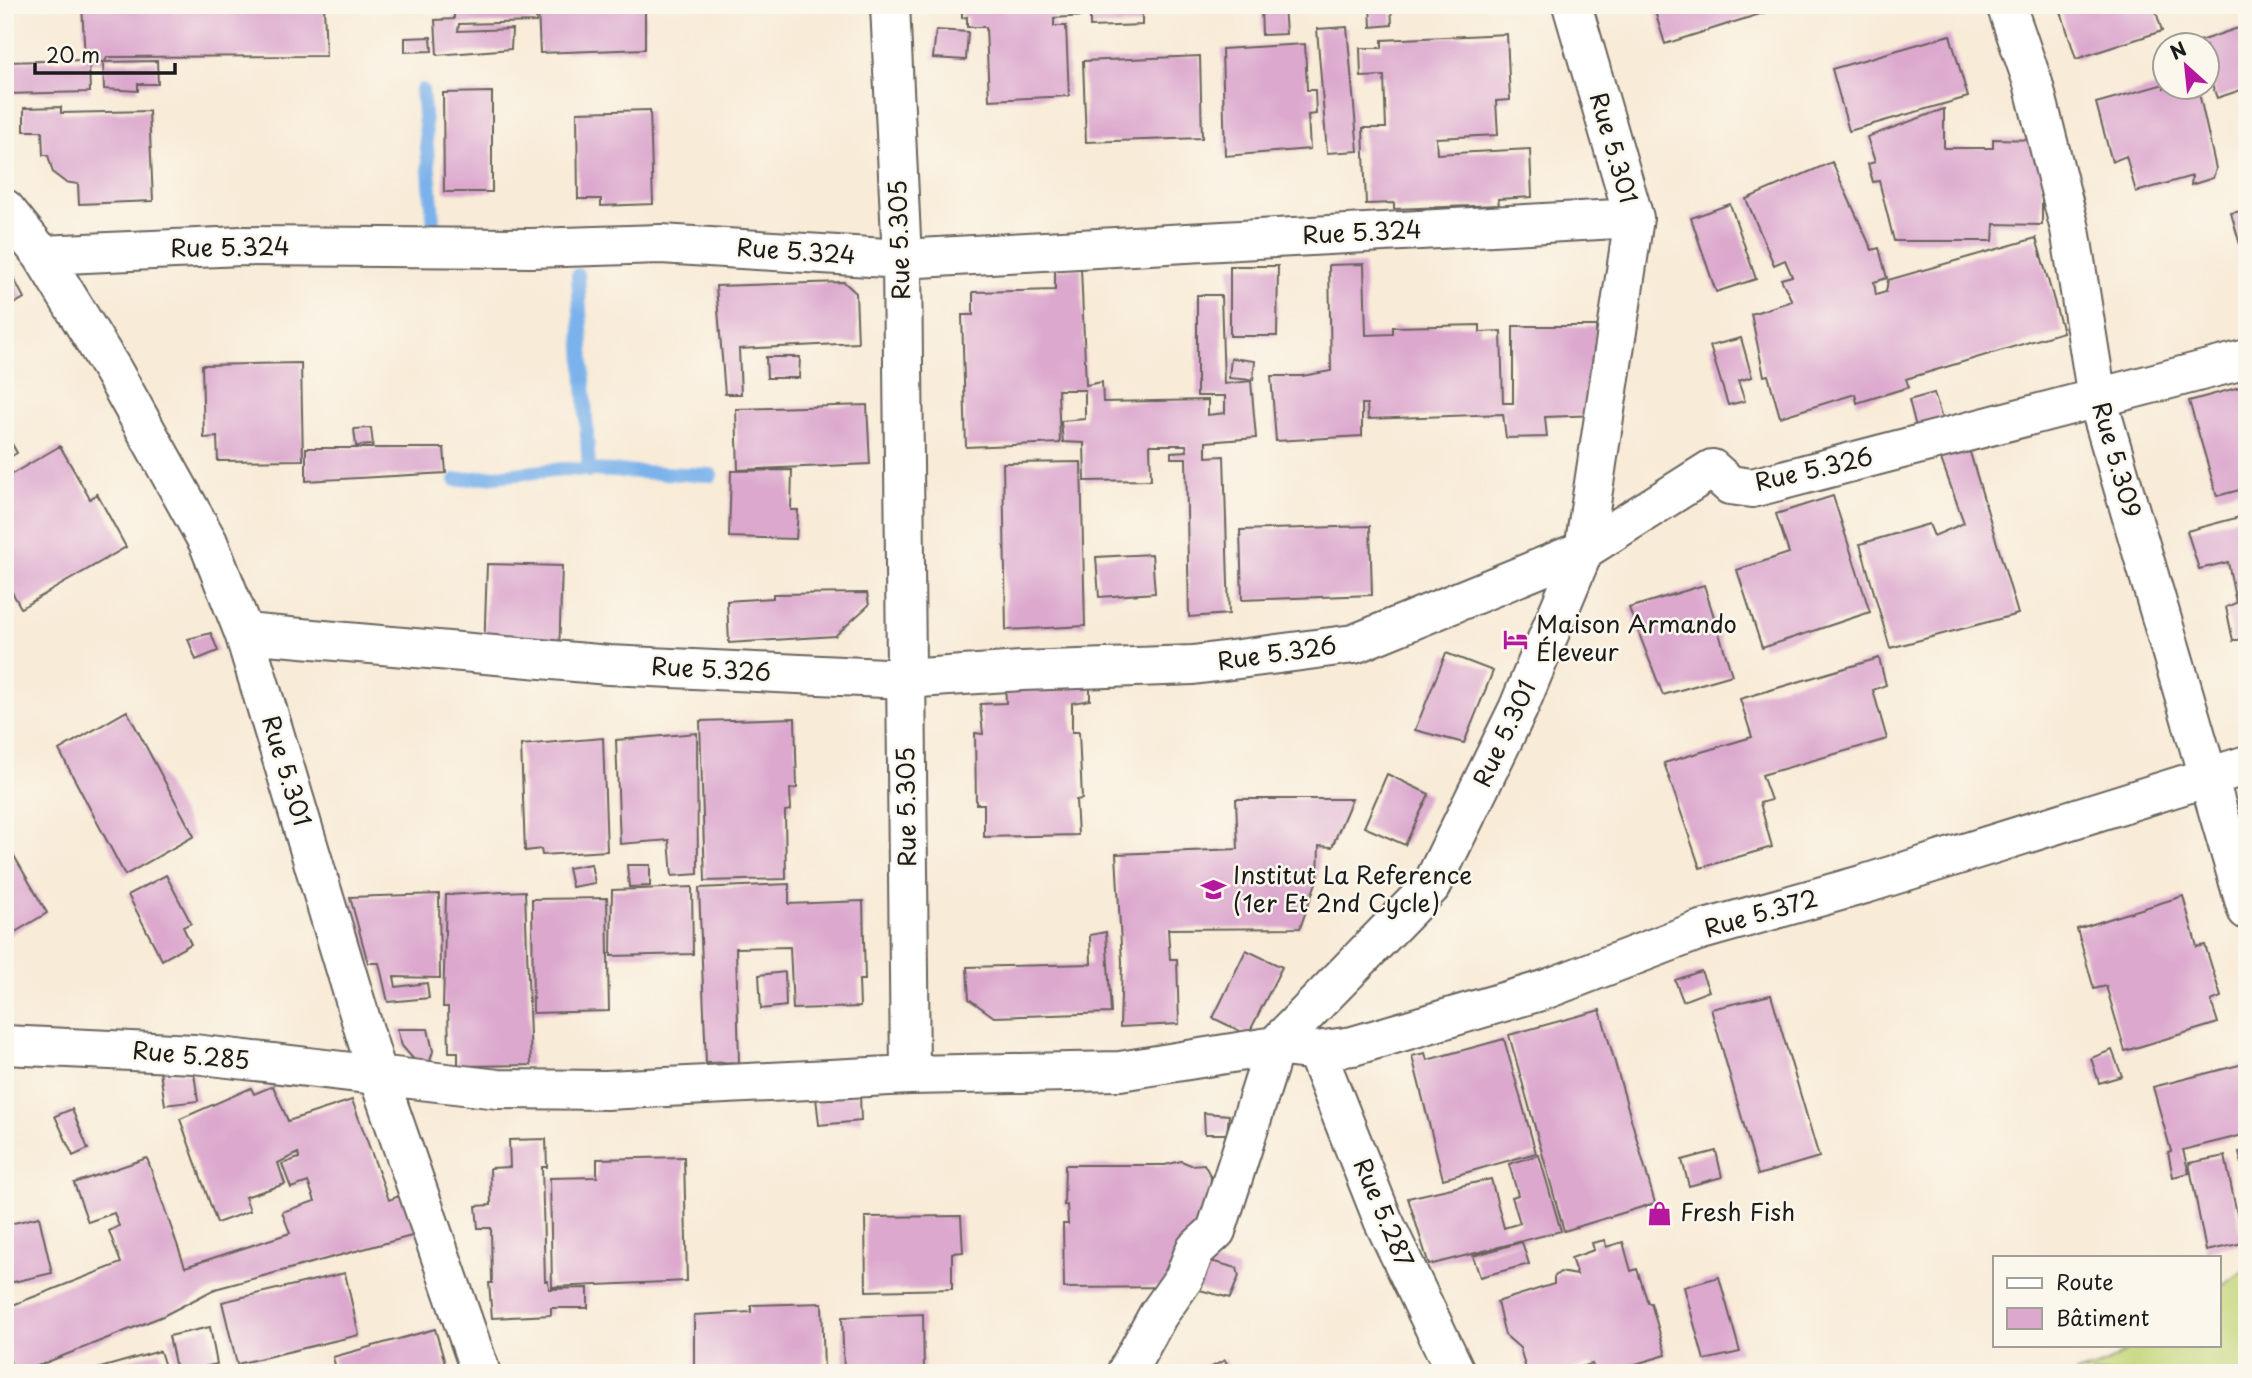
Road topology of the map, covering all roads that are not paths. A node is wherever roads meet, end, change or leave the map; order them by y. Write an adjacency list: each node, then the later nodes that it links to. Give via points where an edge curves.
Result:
1 (890, 5): 7 (street, Rue 5.305)
2 (1572, 5): 5 (street, Rue 5.301)
3 (2006, 5): 9 (street, Rue 5.309, via 2032,83 2070,229)
4 (5, 209): 6 (street, Rue 5.301)
5 (1634, 218): 7 (street, Rue 5.324); 10 (street, Rue 5.301)
6 (42, 255): 7 (street, Rue 5.324, via 241,246 661,244); 11 (street, Rue 5.301, via 208,542)
7 (902, 259): 12 (street, Rue 5.305)
8 (2247, 359): 9 (street, Rue 5.326)
9 (2097, 398): 10 (street, Rue 5.326, via 1752,488 1730,485 1712,469); 14 (street, Rue 5.309)
10 (1584, 550): 12 (street, Rue 5.326, via 1354,644 1193,665); 17 (street, Rue 5.301, via 1518,709 1432,885)
11 (244, 633): 12 (street, Rue 5.326, via 609,665); 19 (street, Rue 5.301)
12 (905, 679): 20 (street, Rue 5.305)
13 (2247, 765): 14 (street, Rue 5.372)
14 (2207, 776): 15 (street, Rue 5.309); 18 (street, Rue 5.372, via 1865,884 1698,931 1544,990 1353,1045)
15 (2247, 910)
16 (5, 1045): 19 (street, Rue 5.285, via 194,1054)
17 (1275, 1046): 18 (street, Rue 5.372); 20 (street, Rue 5.372, via 1120,1071); 22 (street, Rue 5.301, via 1216,1231 1195,1250 1184,1278)
18 (1316, 1051): 23 (street, Rue 5.287, via 1384,1220)
19 (377, 1073): 20 (street, via 498,1089 606,1090); 21 (street, Rue 5.301)
20 (909, 1075)
21 (481, 1373)
22 (1126, 1373)
23 (1456, 1373)

